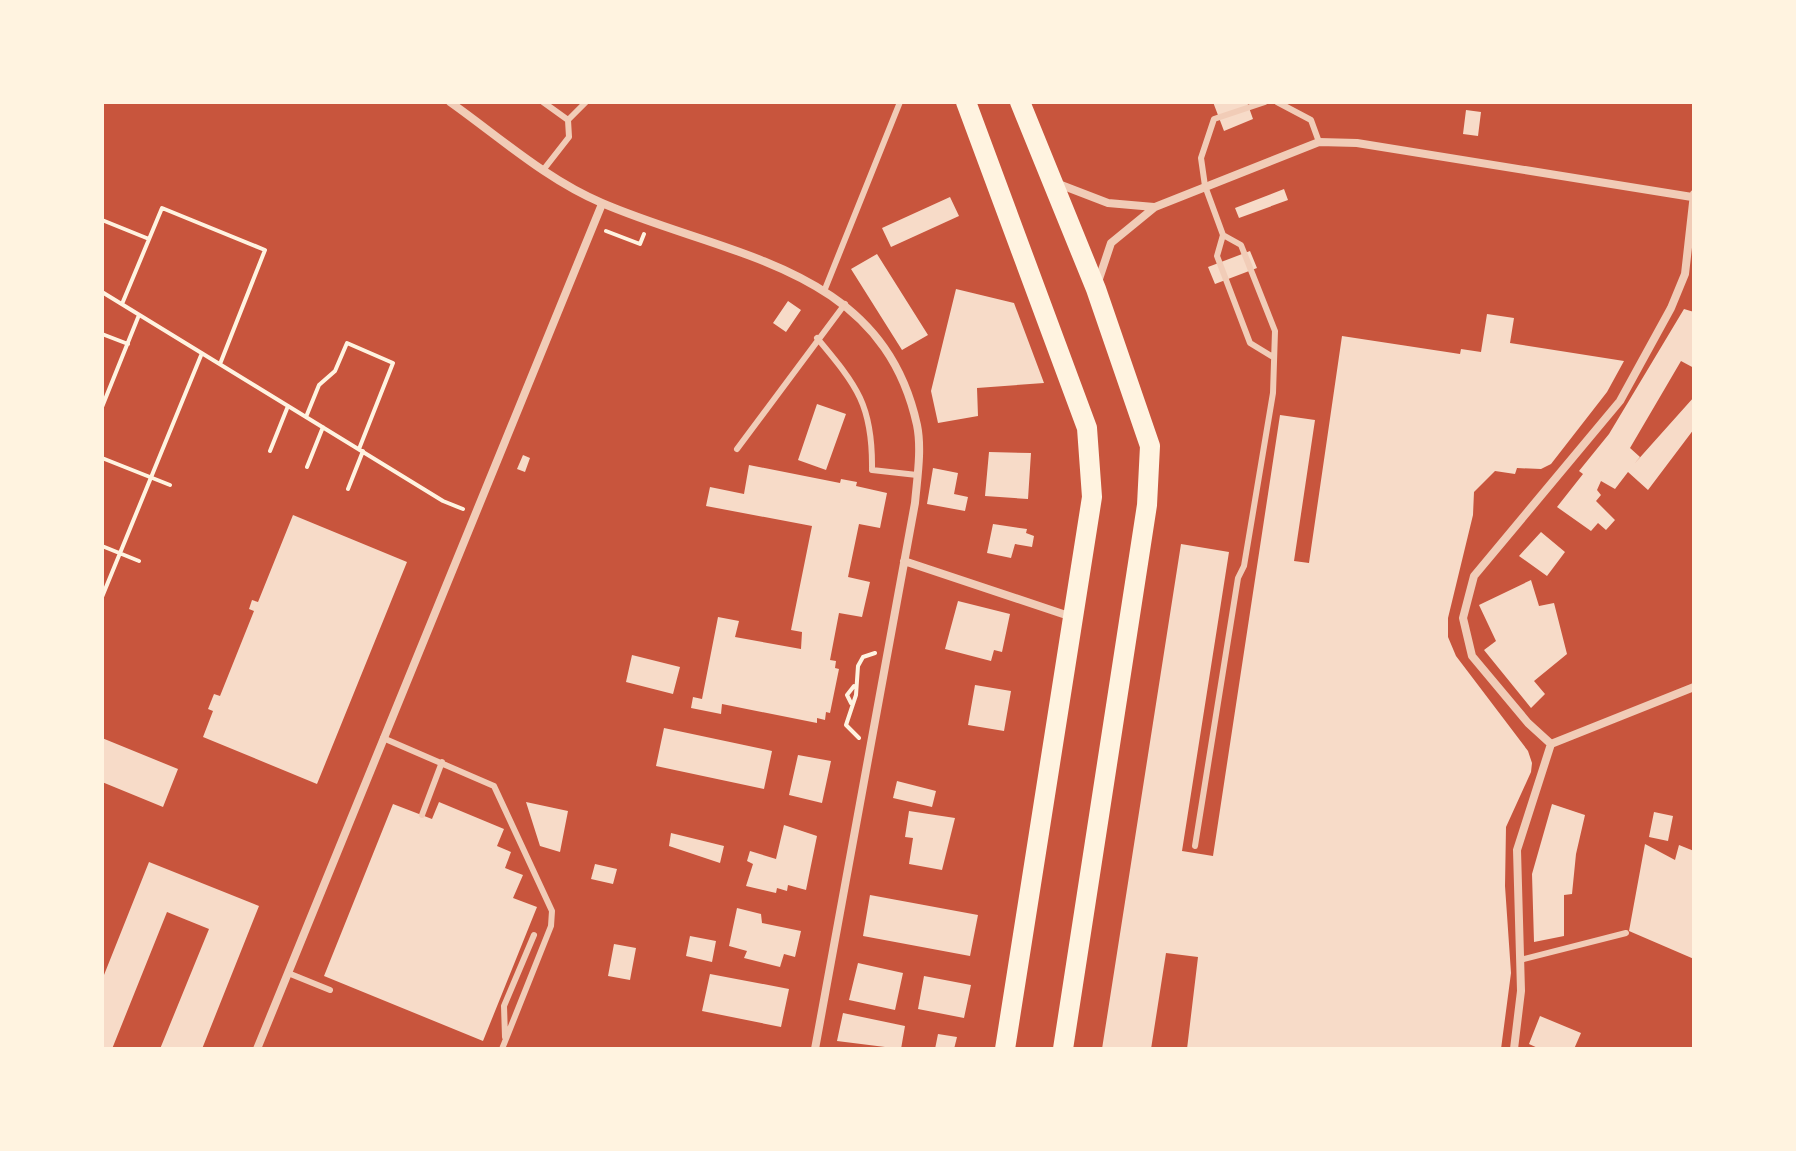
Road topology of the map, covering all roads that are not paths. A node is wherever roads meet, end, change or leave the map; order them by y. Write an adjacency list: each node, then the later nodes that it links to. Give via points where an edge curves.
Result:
1 (450, 102): 11 (street)
2 (543, 102): 9 (lane)
3 (586, 102): 9 (lane)
4 (900, 102): 19 (lane)
5 (966, 102): 27 (main road, via 1087,428 1092,497)
6 (1020, 102): 12 (main road)
7 (1265, 102): 13 (lane, via 1214,119 1201,158)
8 (1277, 102): 10 (lane, via 1311,120)
9 (568, 120): 11 (lane, via 569,137)
10 (1319, 142): 13 (street); 14 (street, via 1357,143)
11 (544, 169): 15 (street)
12 (1054, 182): 16 (street, via 1108,203); 20 (main road)
13 (1205, 186): 16 (street); 17 (lane)
14 (1693, 195): 18 (street)
15 (602, 204): 19 (street, via 784,269); 29 (street)
16 (1155, 207): 20 (street, via 1111,243)
17 (1223, 235): 23 (lane, via 1241,245 1275,331); 23 (lane, via 1217,256 1250,343)
18 (1690, 275): 30 (street, via 1620,401 1474,576 1463,618 1472,656)
19 (825, 289): 21 (street)
20 (1096, 289): 44 (main road, via 1150,446 1147,505)
21 (845, 304): 22 (lane); 25 (street, via 868,323 895,363 918,426)
22 (817, 338): 24 (lane); 25 (lane, via 855,384 873,431 872,470)
23 (1273, 357): 33 (lane, via 1273,393)
24 (737, 449)
25 (917, 475): 26 (street)
26 (904, 561): 27 (street); 42 (street)
27 (1073, 617): 43 (main road)
28 (1694, 687): 30 (street)
29 (383, 738): 31 (lane); 37 (street)
30 (1551, 744): 36 (street, via 1517,850)
31 (442, 762): 32 (lane); 39 (lane, via 494,786 552,911 551,926)
32 (422, 815)
33 (1195, 846)
34 (1626, 933): 36 (lane)
35 (534, 935): 39 (lane, via 504,1006)
36 (1520, 960): 45 (street)
37 (288, 973): 38 (lane); 40 (street)
38 (330, 990)
39 (505, 1041): 41 (lane)
40 (257, 1049)
41 (502, 1049)
42 (815, 1049)
43 (1005, 1049)
44 (1063, 1049)
45 (1514, 1049)

